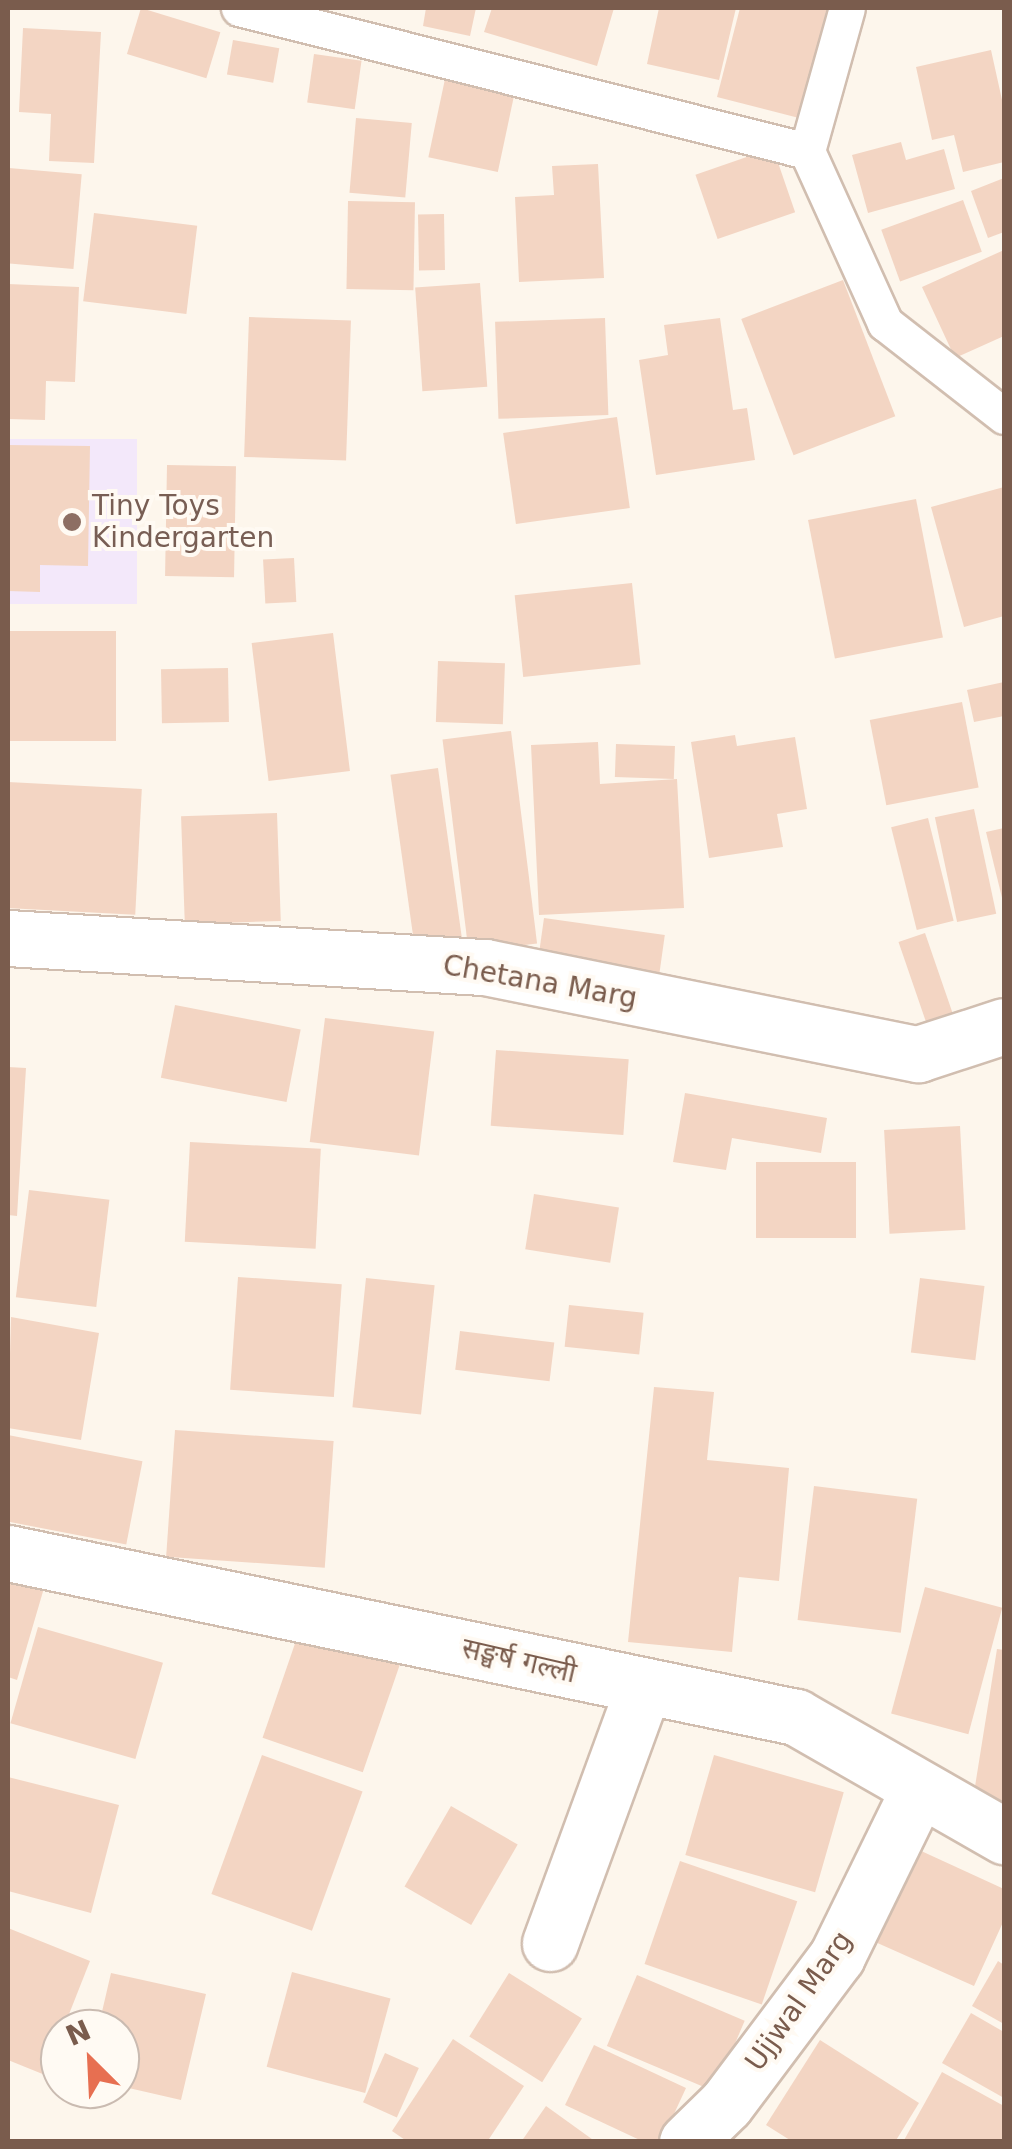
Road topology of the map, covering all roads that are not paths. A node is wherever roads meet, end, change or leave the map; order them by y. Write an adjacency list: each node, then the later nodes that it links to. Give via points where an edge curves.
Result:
1 (243, 8): 3 (lane)
2 (847, 8): 3 (lane)
3 (807, 150): 4 (lane, via 885,324)
4 (1004, 416)
5 (8, 938): 6 (street, Chetana Marg, via 485,966 918,1054)
6 (1004, 1026)
7 (8, 1553): 8 (street, सङ्घर्ष गल्ली)
8 (643, 1688): 9 (street, सङ्घर्ष गल्ली, via 796,1717); 11 (street)
9 (917, 1793): 10 (street, सङ्घर्ष गल्ली); 12 (street, Ujjwal Marg, via 838,1956 726,2104)
10 (1004, 1836)
11 (550, 1942)
12 (687, 2142)

